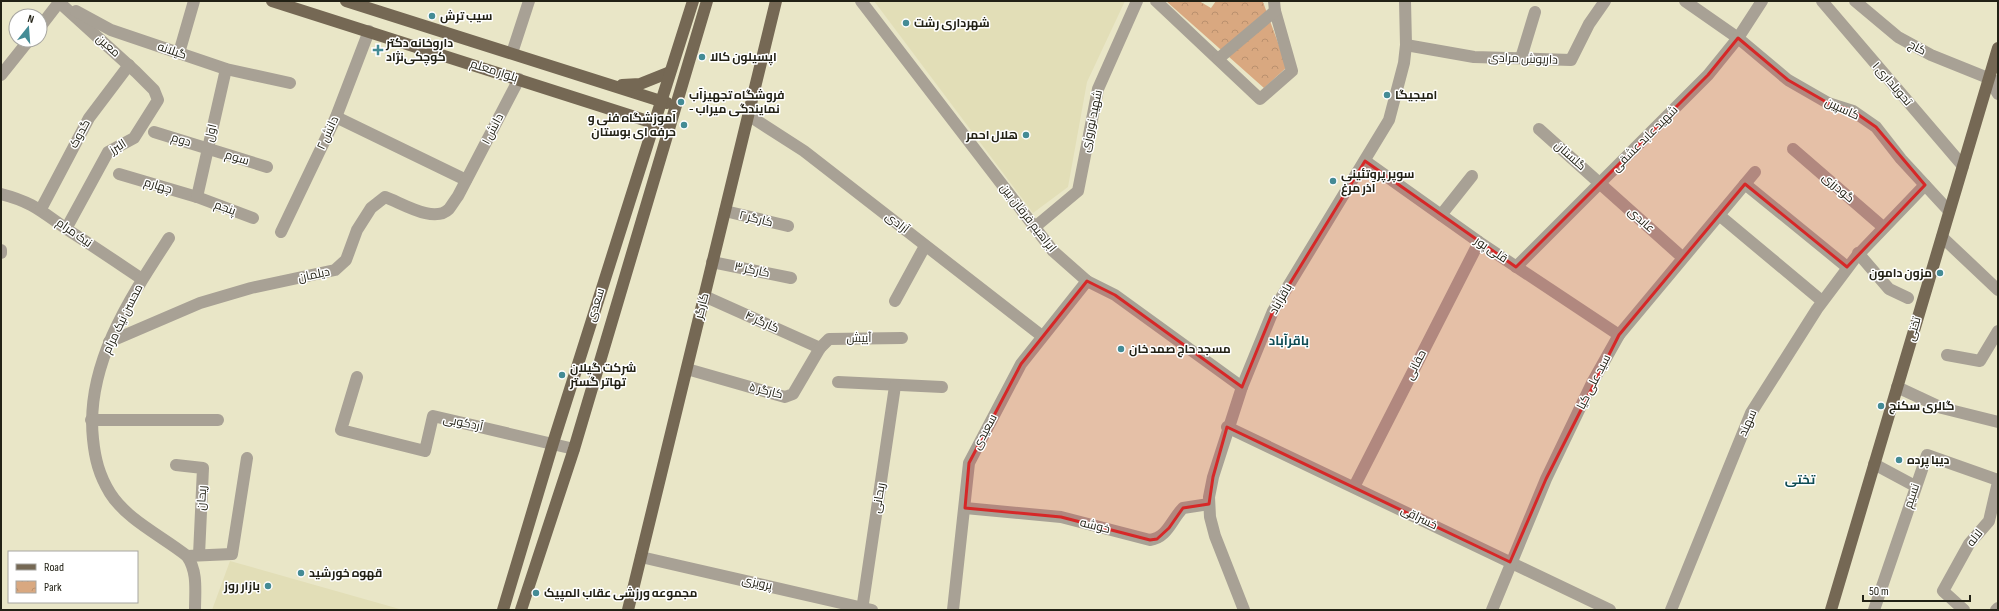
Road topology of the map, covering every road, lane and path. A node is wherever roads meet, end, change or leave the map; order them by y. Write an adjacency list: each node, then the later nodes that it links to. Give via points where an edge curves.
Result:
1 (194, 1): 26 (street)
2 (272, 1): 21 (main road, بلوار معلم)
3 (346, 1): 27 (main road, بلوار معلم)
4 (529, 1): 27 (street)
5 (693, 1): 32 (main road, سعدی)
6 (707, 1): 41 (main road, سعدی)
7 (776, 1): 42 (main road, کارگر)
8 (861, 1): 69 (street, ابراهیم فرقان بین)
9 (1137, 1): 69 (street, شهید نوروزی, via 1098,89 1078,191)
10 (1156, 1): 29 (street)
11 (1405, 1): 23 (street, باقرآباد)
12 (1605, 1): 28 (street, داریوش مرادی, via 1589,24 1571,60)
13 (1685, 1): 22 (street)
14 (1762, 1): 22 (street, شهید عابد عشقی)
15 (1822, 1): 51 (street, تحویلداری ۱)
16 (1854, 1): 35 (street, کاج, via 1898,37 1931,55)
17 (60, 2): 20 (street); 26 (street, گیلانه, via 111,30); 30 (street, معین)
18 (1275, 6): 29 (street); 29 (street, via 1292,71 1260,99)
19 (1535, 12): 28 (street)
20 (48, 17)
21 (369, 31): 34 (main road, بلوار معلم); 43 (street, دانش ۲)
22 (1738, 38): 57 (street, شهید عابد عشقی, via 1708,76); 59 (street, کاسپین, via 1788,80 1828,103 1853,111 1876,127)
23 (1406, 45): 28 (street, داریوش مرادی, via 1474,57); 50 (street, باقرآباد, via 1404,63 1389,120)
24 (23, 48): 33 (street)
25 (1998, 48): 35 (main road, تختی)
26 (179, 53): 31 (street, گیلانه)
27 (512, 53): 37 (main road, بلوار معلم)
28 (1521, 58)
29 (1218, 59)
30 (129, 65): 38 (street, معین); 62 (street, گدوک, via 89,118)
31 (226, 69): 36 (street, گیلانه); 48 (street, اول)
32 (670, 72): 37 (main road, via 640,84); 40 (main road, سعدی)
33 (1, 75)
34 (519, 79): 44 (main road, بلوار معلم); 56 (street, دانش ۱)
35 (1993, 80): 39 (street); 51 (main road, تختی)
36 (290, 83)
37 (613, 85): 40 (main road, بلوار معلم)
38 (154, 90): 71 (street, البرز, via 158,100 147,120 134,138 108,152)
39 (1998, 94)
40 (660, 100): 41 (main road, بلوار معلم); 44 (main road, سعدی)
41 (676, 106): 45 (main road, سعدی)
42 (748, 115): 63 (main road, کارگر); 76 (street, آزادی, via 804,151)
43 (336, 116): 56 (street); 72 (street, دانش ۲)
44 (653, 123): 45 (main road, بلوار معلم); 110 (main road, سعدی)
45 (669, 128): 111 (main road, سعدی)
46 (1539, 129): 57 (street, گلستان)
47 (154, 132): 48 (street, دوم)
48 (208, 148): 52 (street, سوم); 61 (street, اول)
49 (1793, 149): 70 (street, گودرزی)
50 (1365, 161): 65 (street, قلی پور); 103 (street, باقرآباد, via 1273,311)
51 (1963, 166): 64 (main road, تختی)
52 (267, 167)
53 (1755, 172): 58 (street, سید علی کیا)
54 (119, 174): 61 (street, چهارم)
55 (1472, 176): 65 (street)
56 (466, 180): 96 (street, دیلمان, via 448,209 436,215 385,197 380,200 371,208 357,230 346,260 335,270 251,288 200,304)
57 (1600, 183): 80 (street, عابدی); 82 (street, شهید عابد عشقی)
58 (1745, 184): 66 (street, سید علی کیا); 83 (street)
59 (1925, 185): 64 (street, کاسپین); 70 (street, سهند)
60 (1, 194): 62 (street, نیک مرام)
61 (197, 197): 67 (street, پنجم)
62 (41, 209): 71 (street, نیک مرام)
63 (725, 211): 68 (street, کارگر ۲); 81 (main road, کارگر)
64 (1949, 211): 73 (main road, تختی)
65 (1441, 215): 75 (street, قلی پور)
66 (1719, 215): 80 (street, سید علی کیا); 91 (street)
67 (253, 218)
68 (788, 226)
69 (1035, 227): 86 (street, ابراهیم فرقان بین, via 1053,251)
70 (1883, 227): 79 (street, سهند)
71 (66, 228): 85 (street, نیک مرام)
72 (281, 232)
73 (1942, 237): 87 (street); 104 (main road, تختی)
74 (169, 238): 85 (street, محسن نیک مرام)
75 (1479, 242): 82 (street, قلی پور); 117 (street, حقانی)
76 (925, 246): 90 (street); 93 (street, آزادی)
77 (1, 250): 78 (street)
78 (1, 253)
79 (1858, 253): 83 (street, سهند); 89 (street, via 1889,289)
80 (1682, 257): 94 (street, سید علی کیا)
81 (712, 262): 84 (street, کارگر ۳); 88 (main road, کارگر)
82 (1516, 267): 94 (street, قلی پور)
83 (1847, 267): 91 (street, سهند)
84 (791, 278)
85 (142, 279): 96 (street, محسن نیک مرام)
86 (1087, 281): 93 (street, سعیدی); 103 (street, ابراهیم فرقان بین, via 1115,295)
87 (1998, 290)
88 (704, 296): 97 (street, کارگر ۴); 99 (main road, کارگر)
89 (1908, 298)
90 (895, 301)
91 (1822, 301): 132 (street, سهند, via 1751,413)
92 (1998, 331): 98 (street, via 1980,361)
93 (1042, 336): 119 (street, سعیدی, via 1021,364 969,463)
94 (1619, 336): 122 (street, سید علی کیا, via 1592,383)
95 (902, 338): 97 (street, آییش, via 833,338)
96 (109, 342): 106 (street, محسن نیک مرام, via 96,383)
97 (820, 348): 99 (street, کارگر ۵, via 793,394 785,397)
98 (1947, 355)
99 (687, 369): 121 (main road, کارگر)
100 (357, 377): 110 (street, آردکوبی, via 341,430 425,451 433,416)
101 (838, 382): 102 (street)
102 (895, 386): 105 (street); 127 (street, ریحانی)
103 (1242, 387): 109 (street, باقرآباد)
104 (1897, 387): 108 (street, via 1942,408); 113 (main road, تختی)
105 (942, 388)
106 (91, 420): 107 (street); 120 (street, محسن نیک مرام, via 95,462 110,493 128,514)
107 (218, 420)
108 (1998, 422)
109 (1228, 427): 117 (street, خسراقی); 118 (street, باقرآباد, via 1212,477)
110 (553, 443): 111 (street, آردکوبی); 124 (main road, سعدی)
111 (574, 449): 125 (main road, سعدی)
112 (247, 458): 120 (street, via 232,554)
113 (1874, 464): 116 (street); 133 (main road, تختی)
114 (176, 465): 120 (street, ریحان, via 203,468)
115 (1998, 481): 116 (street, نسیم, via 1927,455); 135 (street, لاله, via 1988,521 1969,544 1943,591)
116 (1915, 486): 134 (street, نسیم)
117 (1354, 487): 122 (street, خسراقی)
118 (1209, 504): 119 (street, خوشه, via 1183,508 1163,534 1157,539 1150,540 1061,518); 129 (street, باقرآباد, via 1215,536)
119 (965, 508): 128 (street, سعیدی)
120 (193, 555): 123 (street)
121 (641, 557): 126 (main road, کارگر); 127 (street, پرویزی)
122 (1510, 562): 130 (street, سید علی کیا); 131 (street, خسراقی)
123 (195, 610)
124 (503, 610)
125 (521, 610)
126 (628, 610)
127 (865, 610)
128 (953, 610)
129 (1244, 610)
130 (1492, 610)
131 (1610, 610)
132 (1671, 610)
133 (1831, 610)
134 (1874, 610)
135 (1964, 610)

